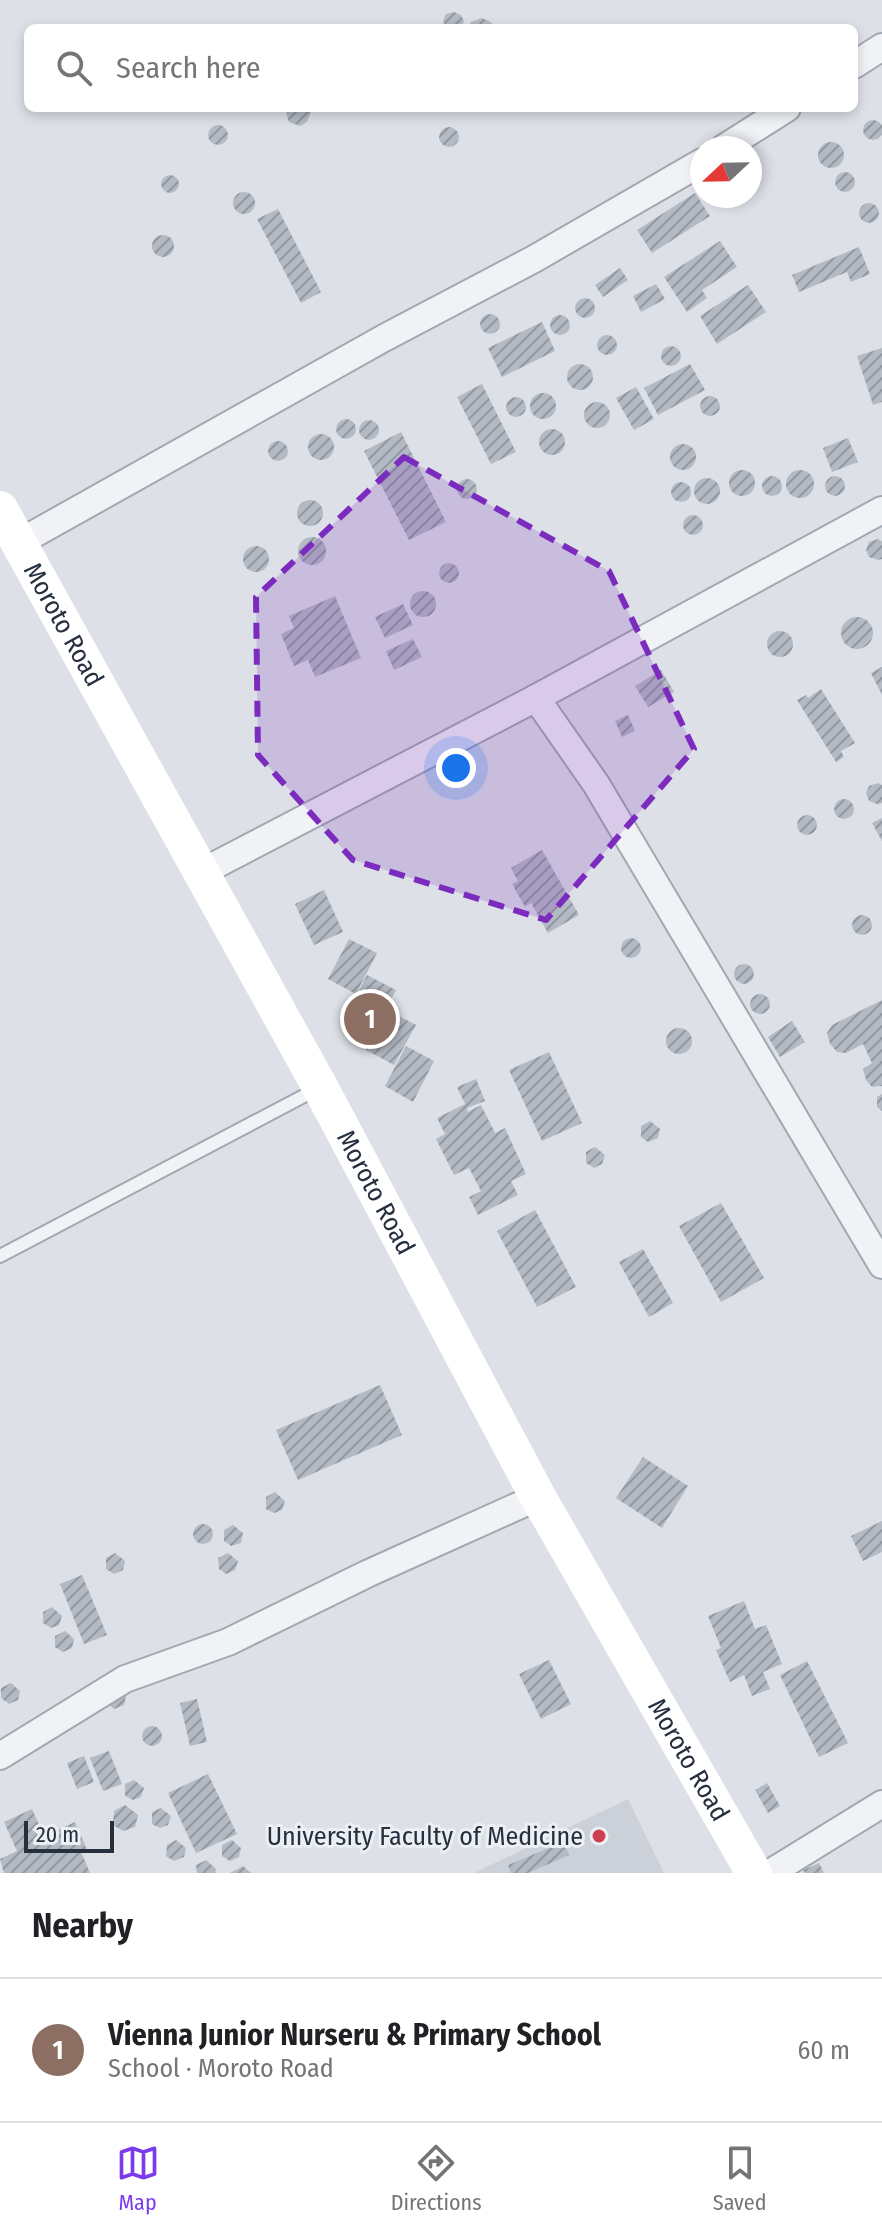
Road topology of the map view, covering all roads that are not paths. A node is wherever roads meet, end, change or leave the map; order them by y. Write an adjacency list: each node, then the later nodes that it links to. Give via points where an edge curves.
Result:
1 (882, 47): 2 (street)
2 (858, 62)
3 (781, 112): 4 (street)
4 (743, 136)
5 (690, 169): 8 (street)
6 (0, 509): 8 (main road, Moroto Road)
7 (882, 510): 9 (street)
8 (20, 542): 10 (main road, Moroto Road)
9 (536, 698): 10 (street); 13 (street, via 681,923)
10 (202, 872): 11 (main road, Moroto Road)
11 (320, 1087): 12 (lane); 14 (main road, Moroto Road)
12 (0, 1256)
13 (882, 1265)
14 (538, 1497): 15 (street, via 228,1642 125,1679); 17 (main road, Moroto Road)
15 (0, 1756)
16 (882, 1804): 18 (street)
17 (754, 1873)
18 (770, 1873)

